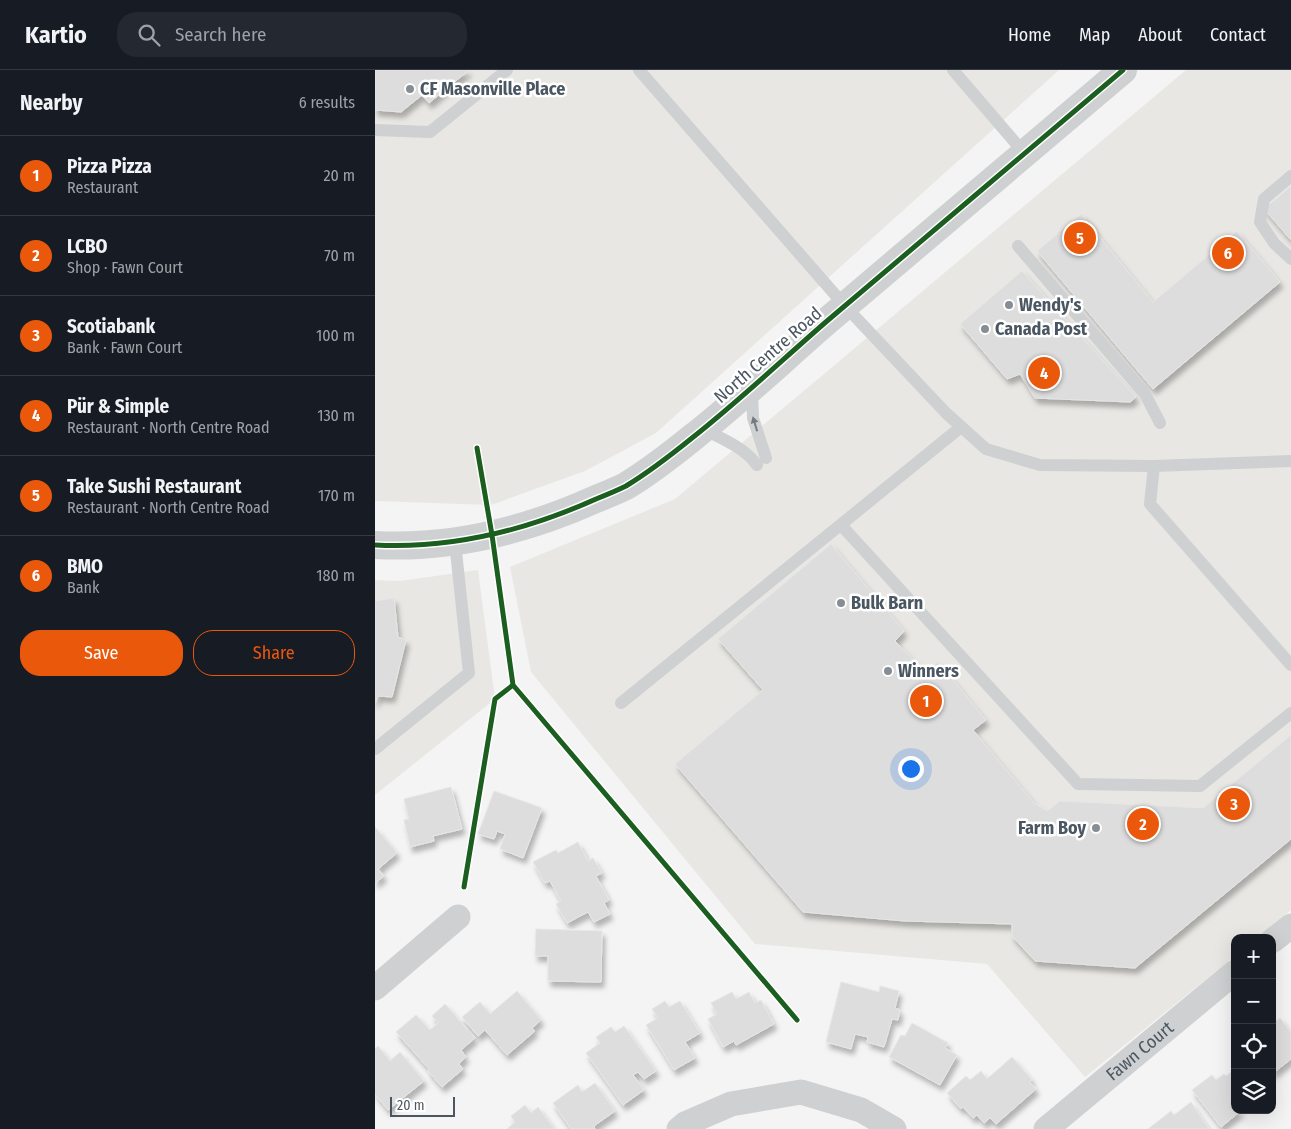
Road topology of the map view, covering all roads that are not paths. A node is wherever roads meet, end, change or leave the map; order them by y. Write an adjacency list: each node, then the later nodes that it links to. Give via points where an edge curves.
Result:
1 (507, 70): 5 (lane, via 429,132)
2 (639, 70): 10 (lane)
3 (953, 70): 6 (lane)
4 (1123, 70): 6 (street, North Centre Road)
5 (375, 130)
6 (1025, 154): 10 (street, North Centre Road)
7 (1291, 176): 9 (lane, via 1264,199 1260,222 1274,243)
8 (1018, 246): 12 (lane, via 1145,394)
9 (1291, 258)
10 (845, 306): 11 (street, North Centre Road); 13 (lane)
11 (752, 389): 14 (street, North Centre Road); 14 (lane, one-way to 11, via 762,462 753,418)
12 (1161, 423)
13 (961, 427): 16 (lane, via 986,448 1040,465); 17 (lane)
14 (703, 430): 18 (street, North Centre Road, via 625,486 595,500 552,518)
15 (1291, 461): 16 (lane)
16 (1154, 466): 20 (lane, via 1150,504)
17 (841, 525): 21 (lane); 22 (lane, via 1079,784 1200,786)
18 (455, 542): 19 (street, North Centre Road); 23 (lane, via 469,673)
19 (375, 545)
20 (1291, 665)
21 (621, 703)
22 (1291, 713)
23 (375, 748)
24 (458, 917): 28 (street)
25 (1291, 926): 26 (street)
26 (1276, 938)
27 (1231, 975): 31 (street, Fawn Court)
28 (375, 988)
29 (679, 1129): 30 (street, via 731,1104 801,1092 861,1110)
30 (894, 1129)
31 (1046, 1129)

